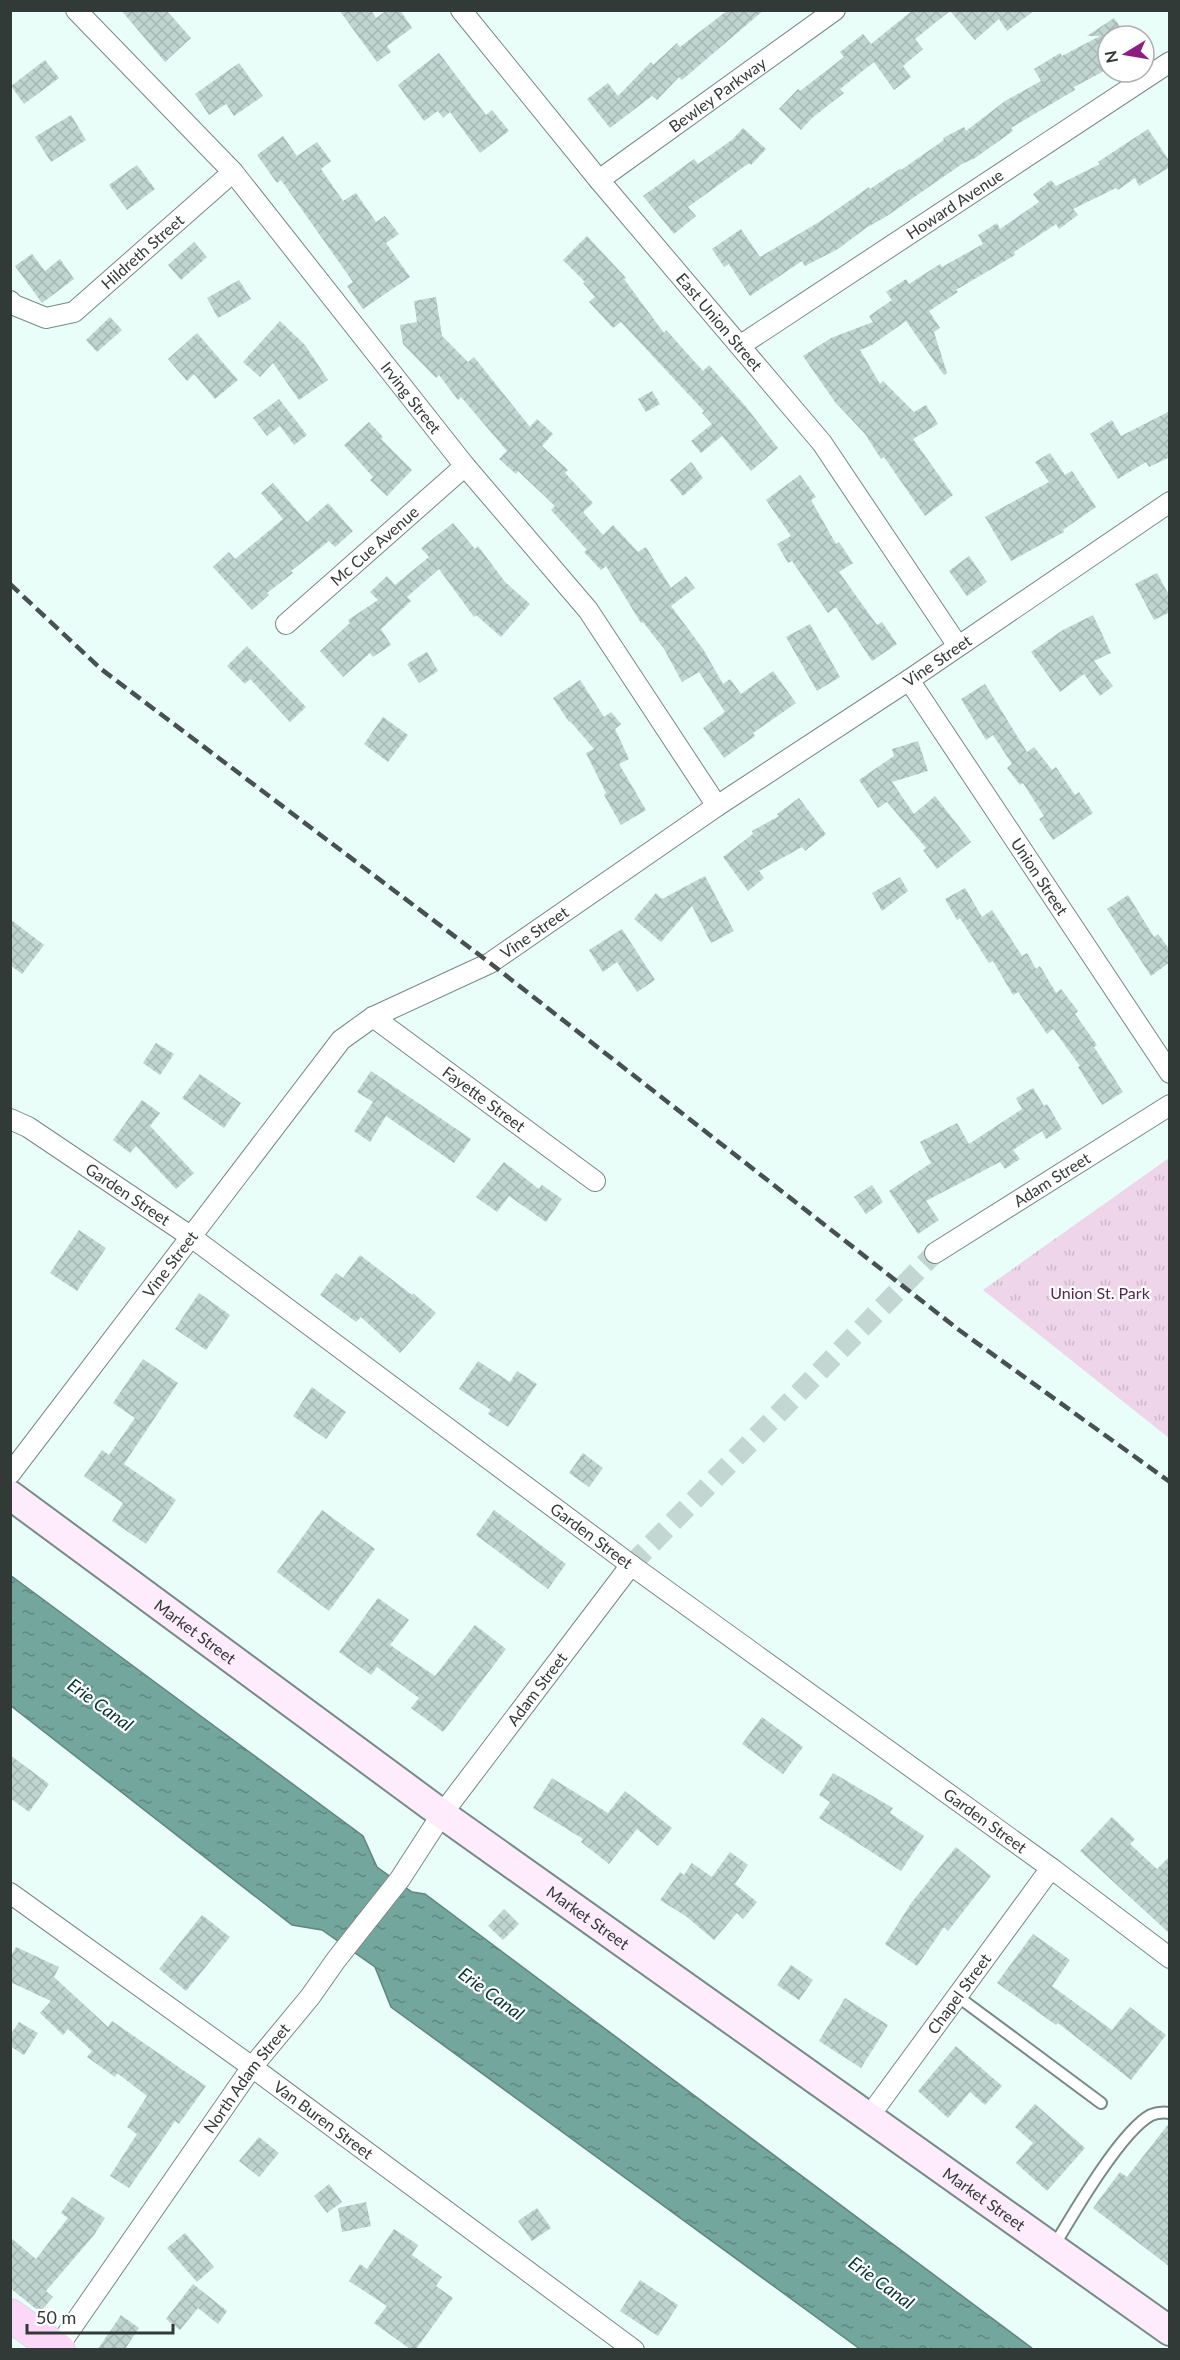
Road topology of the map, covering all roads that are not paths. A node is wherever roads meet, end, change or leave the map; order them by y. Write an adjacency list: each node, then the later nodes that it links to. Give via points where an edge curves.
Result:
1 (76, 10): 5 (street, Irving Street)
2 (461, 10): 6 (street, East Union Street)
3 (835, 10): 6 (street, Bewley Parkway)
4 (1170, 62): 8 (street, Howard Avenue)
5 (233, 172): 7 (street, Hildreth Street, via 74,312 46,318); 9 (street, Irving Street)
6 (599, 180): 8 (street, East Union Street)
7 (10, 301)
8 (741, 345): 12 (street, East Union Street, via 822,443)
9 (465, 466): 11 (street, Mc Cue Avenue); 14 (street, Irving Street, via 588,610)
10 (1170, 502): 12 (street, Vine Street)
11 (286, 624)
12 (958, 646): 13 (street, Vine Street)
13 (909, 680): 14 (street, Vine Street); 16 (street, Union Street)
14 (717, 806): 15 (street, Vine Street, via 489,963)
15 (373, 1017): 19 (street, Fayette Street); 20 (street, Vine Street, via 341,1040)
16 (1170, 1073)
17 (1170, 1105): 21 (street, Adam Street)
18 (10, 1119): 20 (street, Garden Street, via 28,1127)
19 (595, 1181)
20 (190, 1236): 22 (street, Vine Street); 24 (street, Garden Street)
21 (935, 1253)
22 (10, 1474)
23 (10, 1495): 25 (street, Market Street)
24 (631, 1565): 25 (street, Adam Street); 26 (street, Garden Street)
25 (442, 1814): 30 (street, North Adam Street, via 400,1879); 33 (street, Market Street)
26 (1051, 1868): 28 (street, Garden Street); 29 (street, Chapel Street)
27 (10, 1893): 30 (street, Van Buren Street)
28 (1170, 1958)
29 (957, 1996): 31 (lane); 33 (street, Chapel Street)
30 (252, 2067): 37 (street, North Adam Street); 38 (street, Van Buren Street)
31 (1101, 2103)
32 (1170, 2113): 34 (lane, via 1152,2115 1133,2128)
33 (868, 2118): 34 (street, Market Street)
34 (1052, 2249): 36 (street, Market Street)
35 (10, 2315): 37 (main road)
36 (1170, 2331)
37 (57, 2349)
38 (634, 2349)

